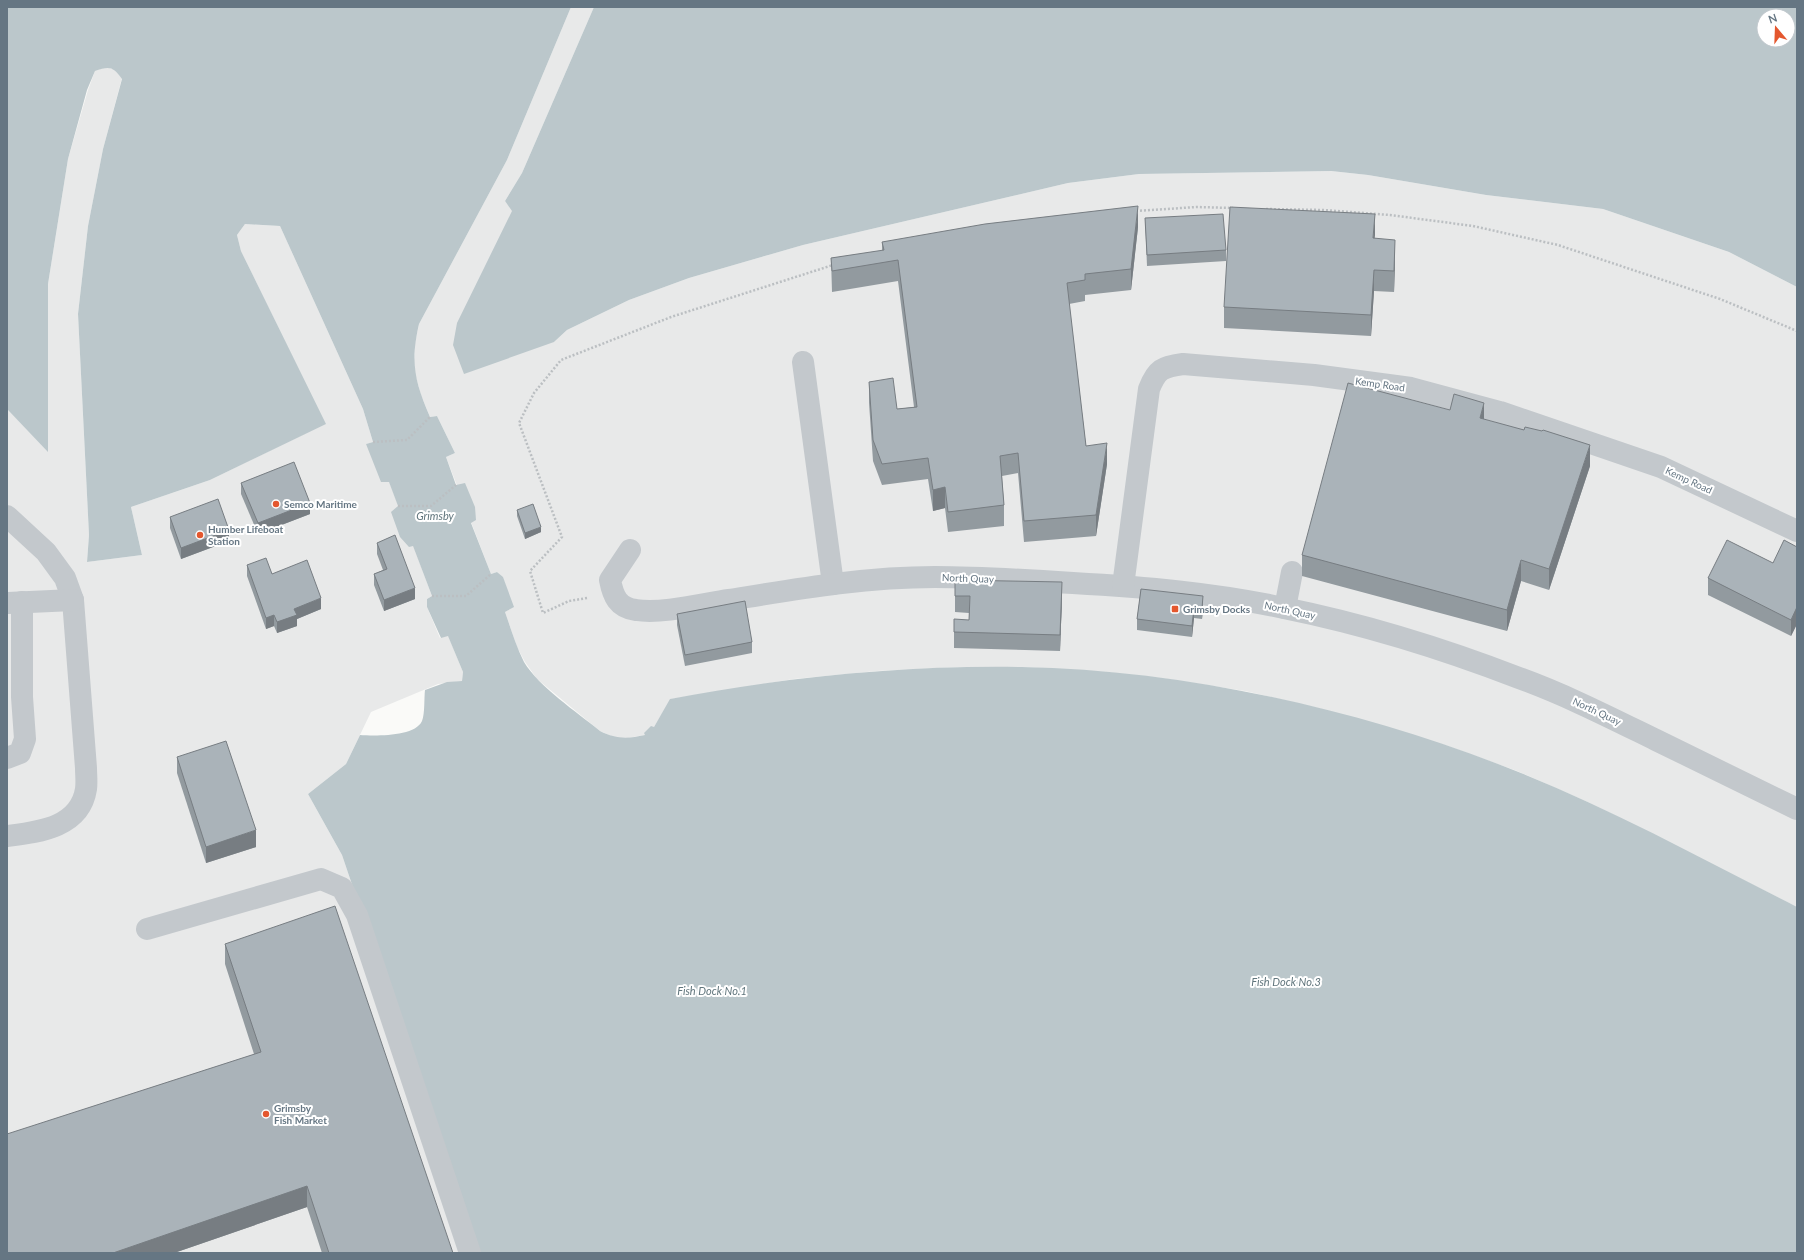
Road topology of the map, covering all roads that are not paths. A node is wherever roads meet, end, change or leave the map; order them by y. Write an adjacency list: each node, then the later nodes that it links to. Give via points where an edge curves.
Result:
1 (804, 362): 6 (street)
2 (7, 516): 8 (street, via 46,552 65,578)
3 (1797, 531): 7 (street, Kemp Road, via 1661,467 1500,412 1411,388 1314,375 1183,364 1165,367 1155,375 1149,389)
4 (630, 550): 6 (street, North Quay, via 610,580 612,594 619,604 633,610 651,611)
5 (1292, 572): 10 (street)
6 (833, 584): 7 (street, North Quay, via 934,577)
7 (1123, 586): 10 (street, North Quay, via 1195,592)
8 (73, 600): 9 (street); 13 (street, via 86,790 80,808 66,822 43,831)
9 (15, 603): 11 (street, via 25,740 20,753)
10 (1285, 608): 12 (street, North Quay, via 1440,650 1518,677 1578,702)
11 (7, 758)
12 (1797, 809)
13 (7, 836)
14 (147, 929): 15 (street, via 321,879 342,888 357,915)
15 (470, 1253)

